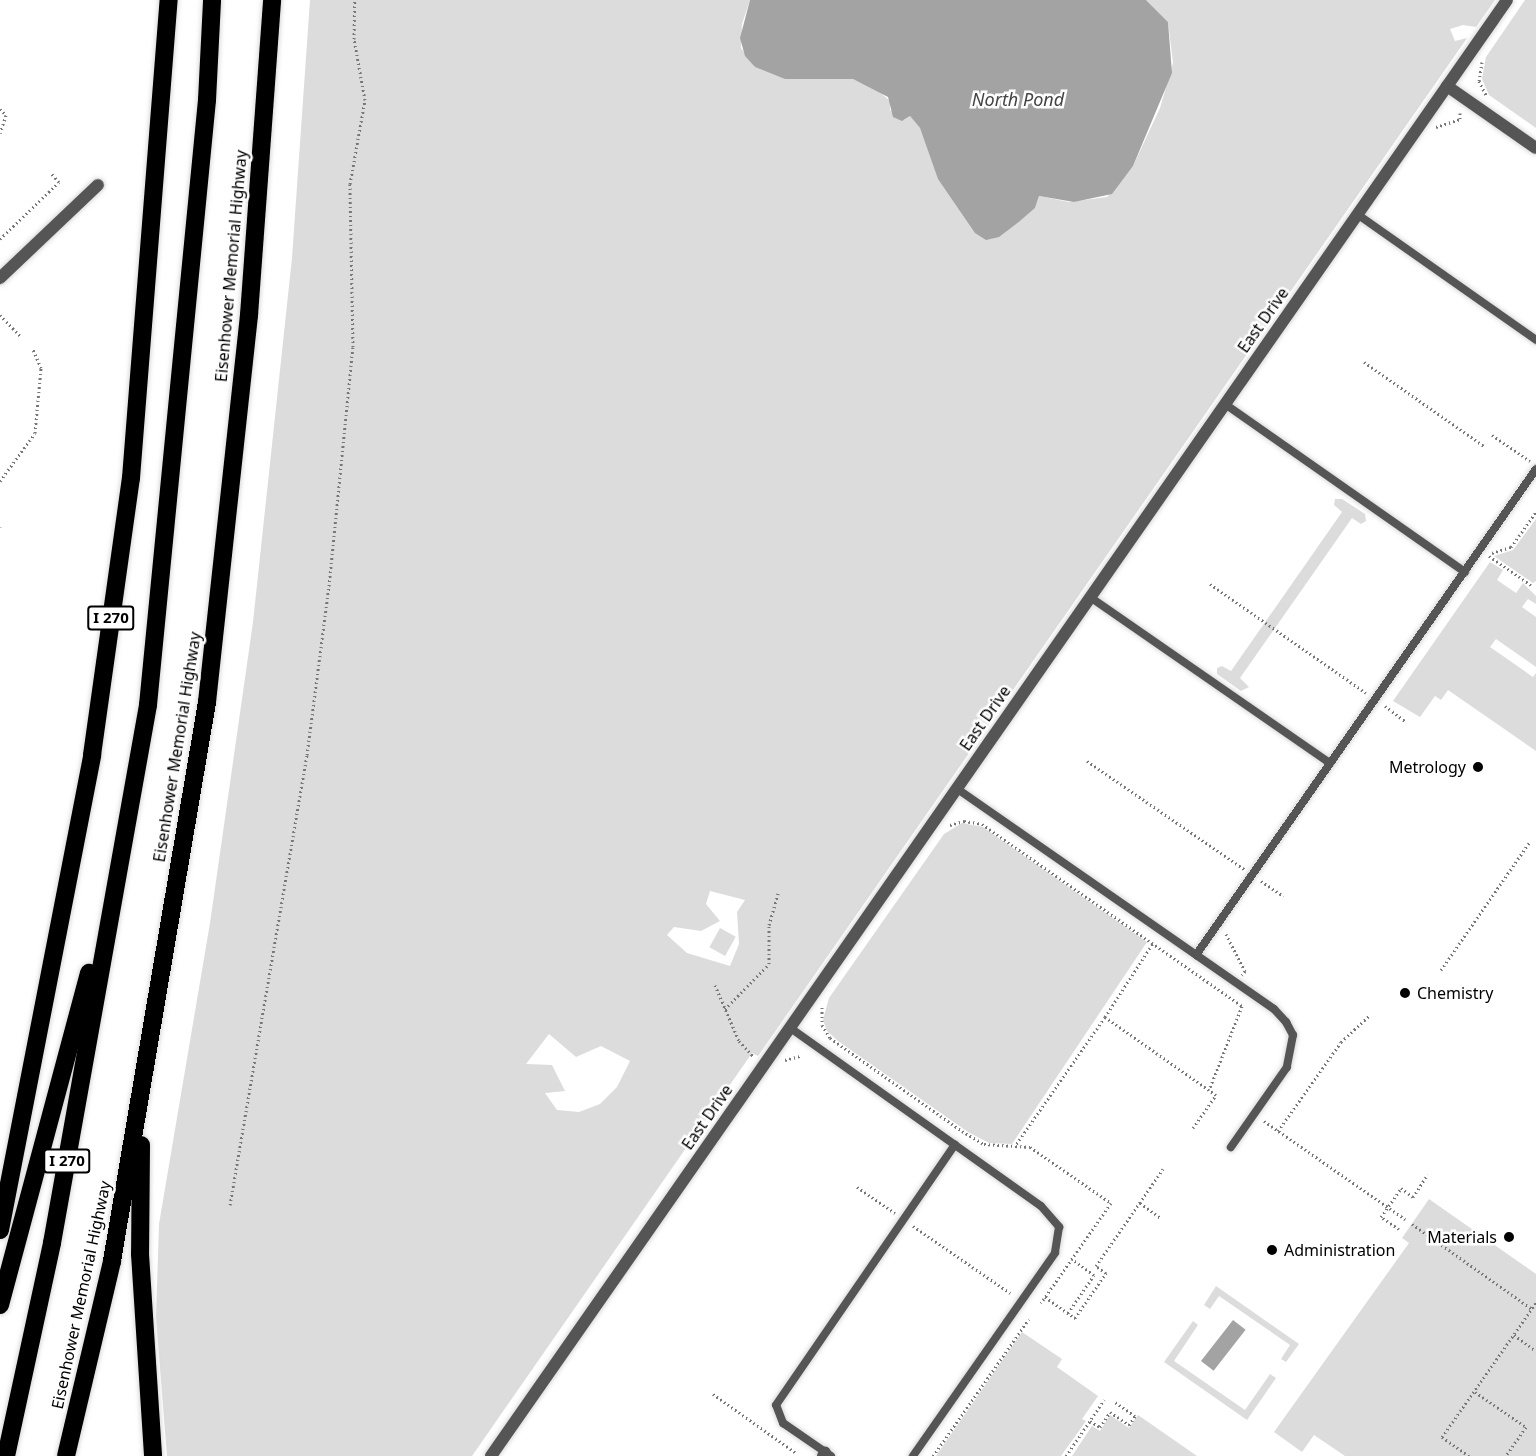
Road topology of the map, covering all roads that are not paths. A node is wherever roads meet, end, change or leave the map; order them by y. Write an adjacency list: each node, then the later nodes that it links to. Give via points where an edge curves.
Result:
1 (169, 0): 23 (highway, I 270, via 131,478 92,755)
2 (212, 0): 17 (highway, I 270, via 207,100 148,705)
3 (272, 0): 20 (highway, Eisenhower Memorial Highway, via 249,315 207,702)
4 (1507, 0): 5 (street, East Drive)
5 (1446, 86): 6 (street); 8 (street, East Drive)
6 (1536, 148)
7 (98, 185): 9 (street)
8 (1357, 214): 10 (lane); 11 (street, East Drive)
9 (0, 278)
10 (1536, 340)
11 (1225, 404): 13 (lane); 14 (street, East Drive)
12 (1536, 467): 13 (lane)
13 (1465, 572): 15 (lane)
14 (1090, 597): 15 (lane); 16 (street, East Drive)
15 (1330, 763): 18 (lane)
16 (957, 788): 18 (lane); 19 (street, East Drive)
17 (118, 865): 24 (highway); 26 (highway, I 270, via 52,1243)
18 (1196, 955): 22 (lane, via 1274,1009 1293,1035 1287,1067)
19 (789, 1027): 21 (lane); 29 (street, East Drive)
20 (141, 1089): 27 (highway, Eisenhower Memorial Highway, via 112,1261); 28 (highway, via 140,1254)
21 (955, 1145): 25 (lane, via 776,1405 783,1423); 30 (lane, via 1052,1215 1059,1240 1055,1253)
22 (1231, 1147)
23 (0, 1230)
24 (0, 1305)
25 (826, 1455)
26 (6, 1456)
27 (66, 1456)
28 (153, 1456)
29 (491, 1456)
30 (913, 1456)

